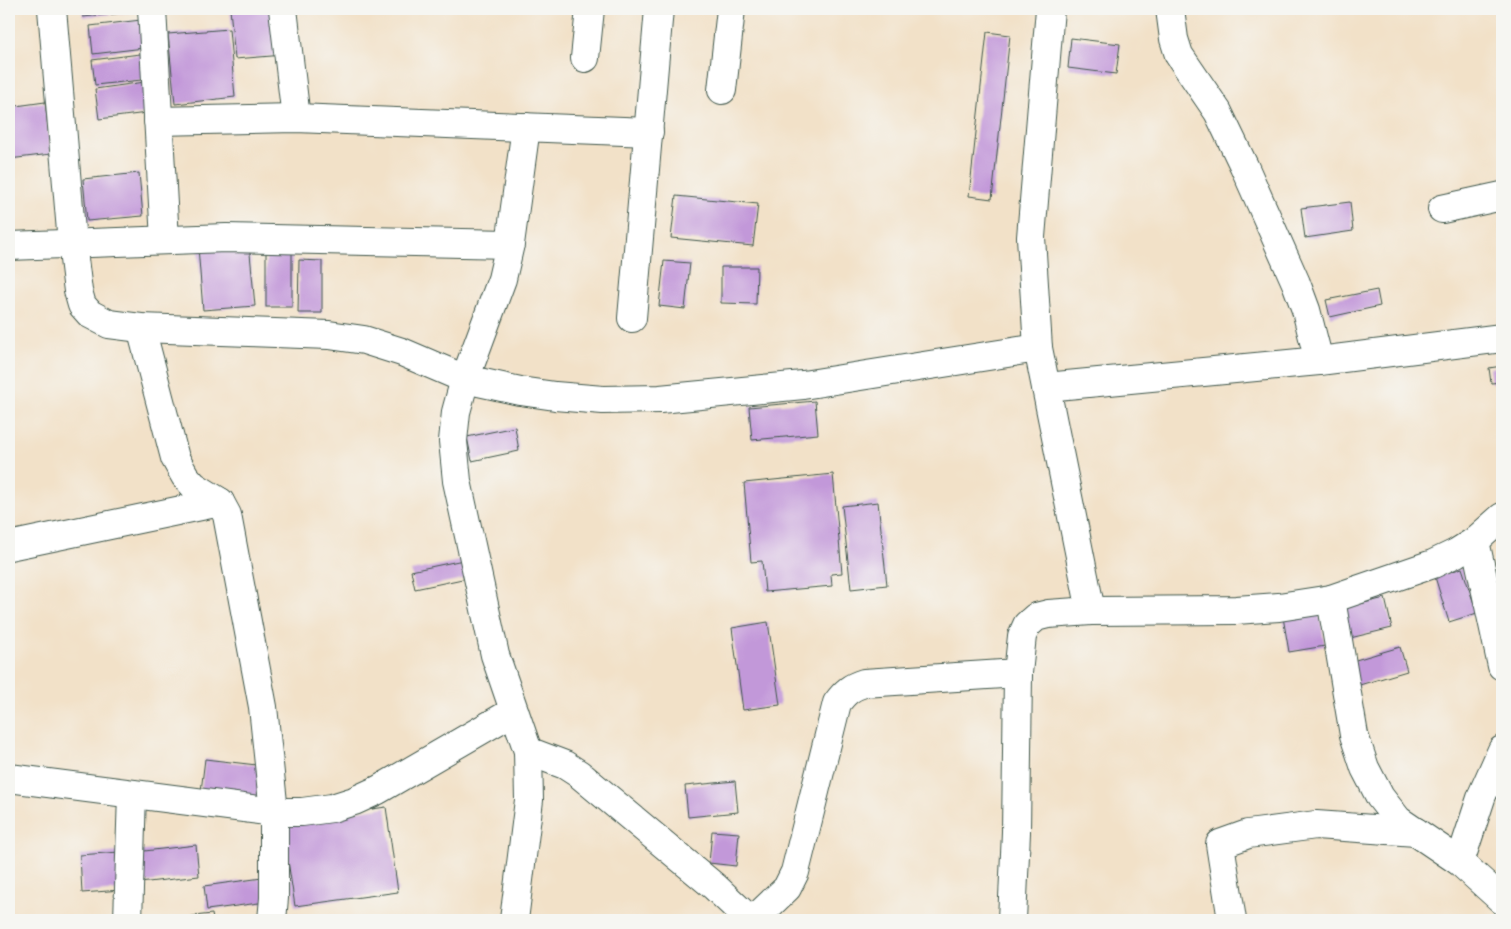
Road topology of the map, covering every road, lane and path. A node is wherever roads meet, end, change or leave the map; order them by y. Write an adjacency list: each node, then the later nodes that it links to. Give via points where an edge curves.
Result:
1 (52, 9): 18 (street)
2 (152, 9): 12 (street)
3 (283, 9): 11 (street)
4 (590, 9): 9 (street)
5 (659, 9): 14 (street)
6 (731, 9): 10 (street)
7 (1050, 9): 24 (street, via 1031,237)
8 (1170, 9): 25 (street, via 1179,55 1218,112 1244,166 1296,282)
9 (586, 58)
10 (722, 90)
11 (296, 118): 12 (street); 13 (street)
12 (158, 121): 17 (street)
13 (526, 127): 14 (street); 19 (street)
14 (649, 132): 21 (street)
15 (1502, 196): 16 (street)
16 (1442, 209)
17 (165, 240): 18 (street); 19 (street, via 226,238)
18 (72, 243): 20 (street); 22 (street, via 82,305 90,314 109,324)
19 (510, 244): 26 (street, via 502,279)
20 (9, 246)
21 (632, 318)
22 (141, 328): 26 (street, via 329,335 364,340); 28 (street, via 176,458 194,486)
23 (1502, 338): 25 (street)
24 (1038, 348): 26 (street, via 803,385 660,399 603,400 555,396); 27 (street)
25 (1319, 361): 27 (street)
26 (465, 379): 36 (street, via 456,412 453,441 456,481 496,655)
27 (1046, 387): 33 (street)
28 (220, 502): 31 (street); 41 (street, via 228,515 263,707)
29 (1502, 517): 30 (street)
30 (1475, 541): 32 (street, via 1433,564); 34 (street)
31 (9, 546)
32 (1331, 599): 33 (street, via 1236,610); 42 (street, via 1354,735 1365,768 1380,797 1398,820)
33 (1091, 611): 35 (street, via 1048,614 1027,625 1022,636)
34 (1502, 666)
35 (1018, 673): 49 (street, via 864,684 844,693 837,703 795,872 787,888); 50 (street)
36 (514, 711): 38 (street); 41 (street, via 354,801 332,808)
37 (1502, 750): 43 (street, via 1482,795)
38 (528, 751): 47 (street, via 529,800); 48 (street, via 579,774)
39 (9, 778): 40 (street)
40 (132, 794): 41 (street); 45 (street)
41 (274, 812): 46 (street)
42 (1416, 832): 43 (street); 51 (street, via 1316,826 1248,834 1220,844)
43 (1460, 862): 44 (street)
44 (1502, 900)
45 (128, 920)
46 (272, 920)
47 (514, 920)
48 (750, 920)
49 (756, 920)
50 (1012, 920)
51 (1232, 920)

